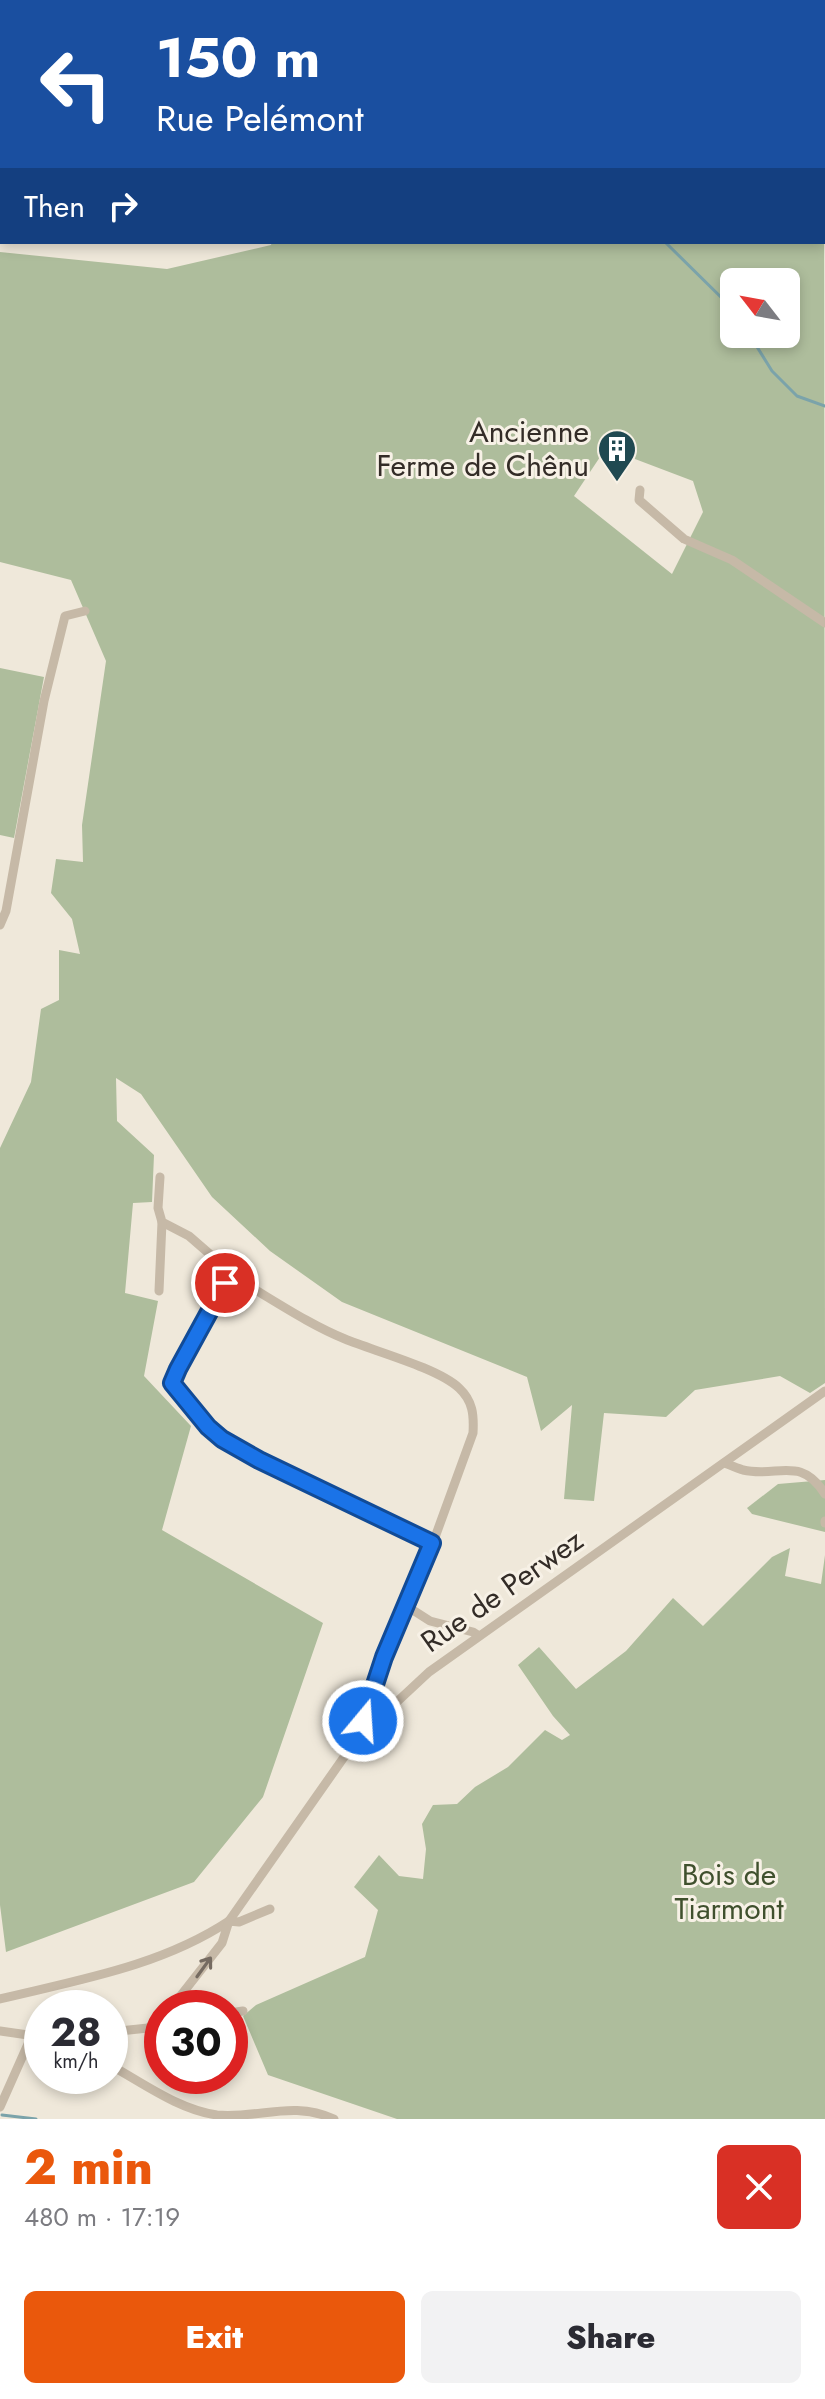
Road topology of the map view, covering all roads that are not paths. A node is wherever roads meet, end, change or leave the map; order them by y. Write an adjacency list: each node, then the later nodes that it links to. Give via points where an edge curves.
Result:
1 (640, 490): 3 (street, via 639,500 684,539 732,560)
2 (85, 611): 4 (street, via 65,616)
3 (825, 623)
4 (0, 925)
5 (160, 1177): 6 (street)
6 (162, 1222): 7 (street, via 201,1246); 8 (street)
7 (230, 1277): 12 (street, via 342,1338 457,1386 469,1401 473,1433); 12 (street, via 172,1383 187,1403 222,1439)
8 (159, 1291)
9 (825, 1391): 10 (street, Rue de Perwez)
10 (724, 1463): 11 (street, via 745,1471 795,1469 816,1480); 14 (street, Rue de Perwez)
11 (825, 1494)
12 (432, 1543): 13 (street)
13 (405, 1605): 14 (street, via 430,1621); 15 (street)
14 (479, 1636): 15 (street, Rue de Perwez, via 429,1672)
15 (356, 1740): 17 (street, Rue de Perwez)
16 (270, 1909): 17 (street, Rue de Perwez)
17 (229, 1921): 18 (street, one-way to 17, via 222,1943); 19 (street, Rue de Perwez, via 134,1967)
18 (185, 1990)
19 (0, 1999)
20 (0, 2031): 21 (street)
21 (24, 2034)
22 (24, 2061): 24 (street)
23 (128, 2075): 25 (street, via 191,2110 219,2115 292,2109)
24 (0, 2107)
25 (334, 2119)

